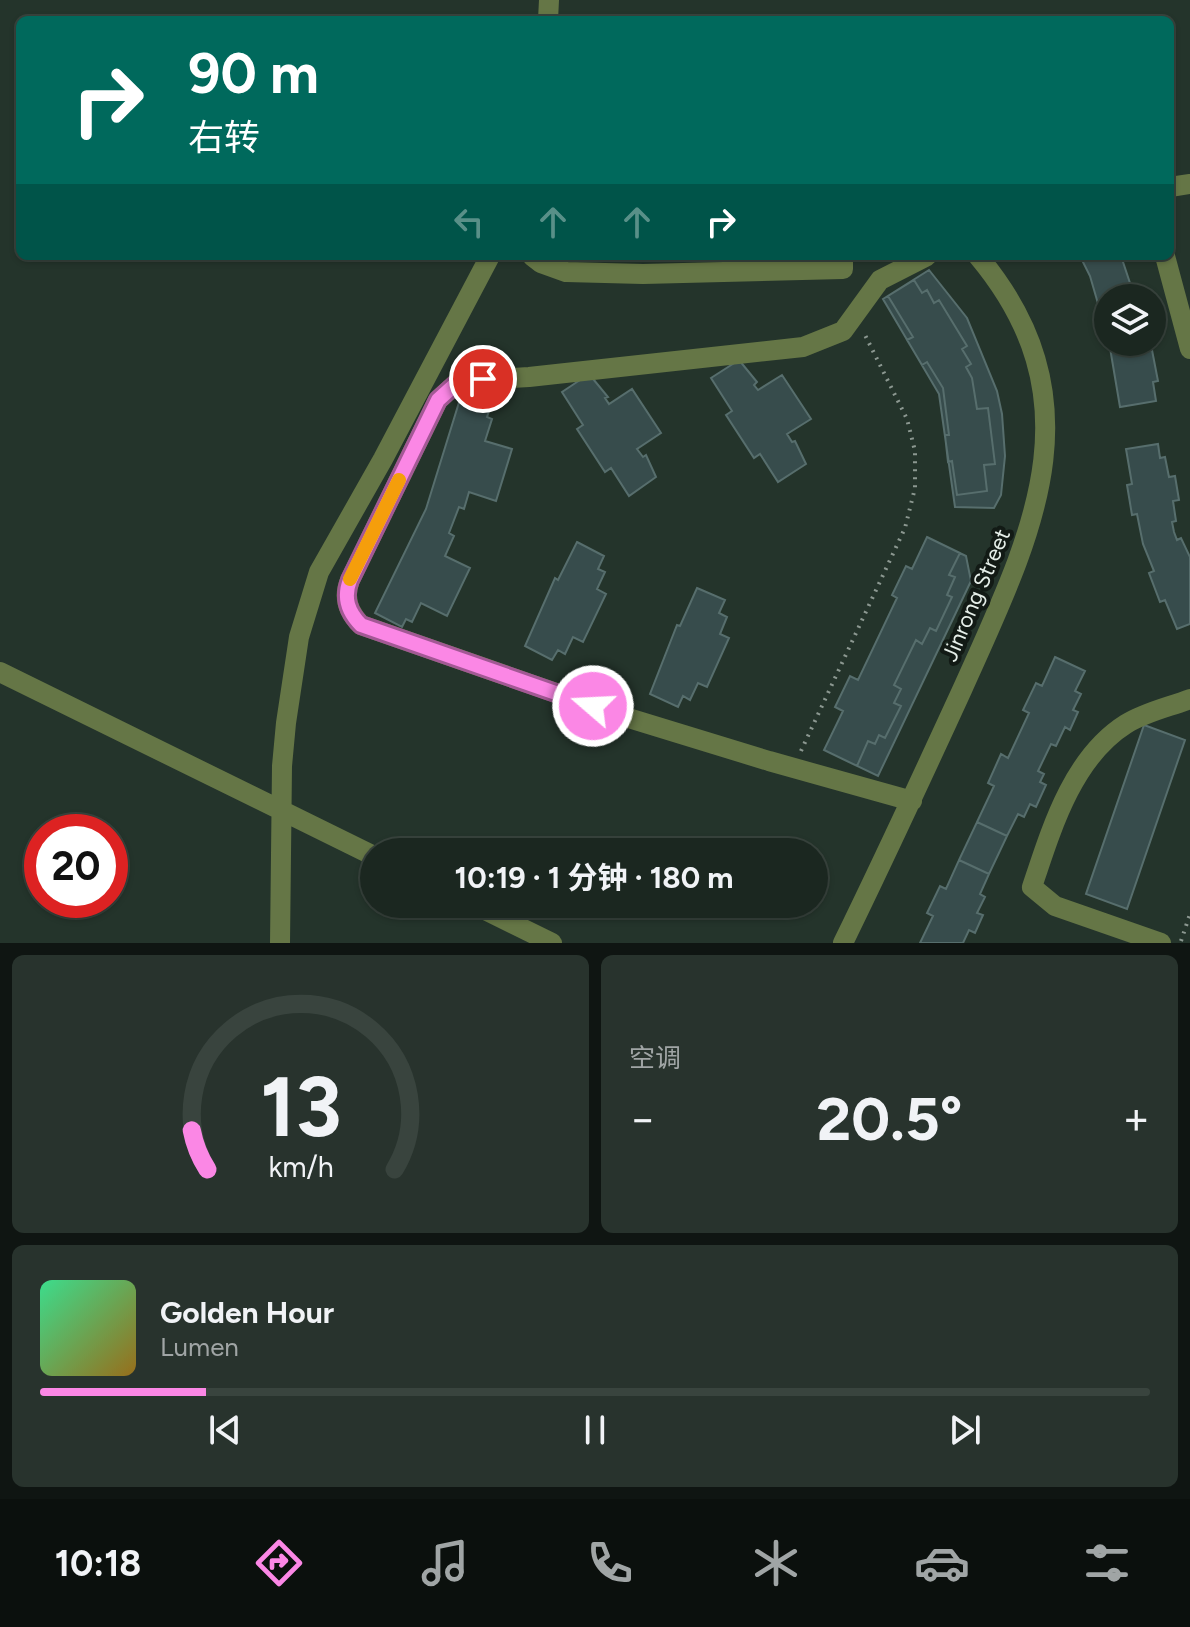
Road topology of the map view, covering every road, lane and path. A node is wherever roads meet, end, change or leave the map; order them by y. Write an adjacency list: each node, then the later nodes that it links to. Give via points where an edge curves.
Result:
1 (488, 260): 13 (street, via 319,572 291,680)
2 (537, 260): 3 (street, via 566,272 643,274 843,269)
3 (843, 260)
4 (919, 260): 7 (street, via 880,280)
5 (981, 260): 12 (street, Jinrong Street, via 1008,296 1032,348 1044,403 1045,458 1015,572)
6 (1166, 260): 8 (street)
7 (855, 315): 11 (path, via 907,419 915,451 915,488 905,528); 11 (street, via 843,331 803,347 459,381 438,400 347,587 349,610 361,625 622,716)
8 (1190, 349)
9 (0, 672): 13 (street)
10 (1190, 699): 20 (street, via 1126,724 1089,760 1056,816 1032,887 1055,906)
11 (793, 768): 12 (street)
12 (912, 801): 19 (street, Jinrong Street)
13 (281, 810): 14 (street); 17 (street)
14 (360, 849)
15 (1190, 914): 21 (path)
16 (501, 918): 18 (street)
17 (280, 943)
18 (552, 943)
19 (843, 943)
20 (1161, 943)
21 (1181, 943)

